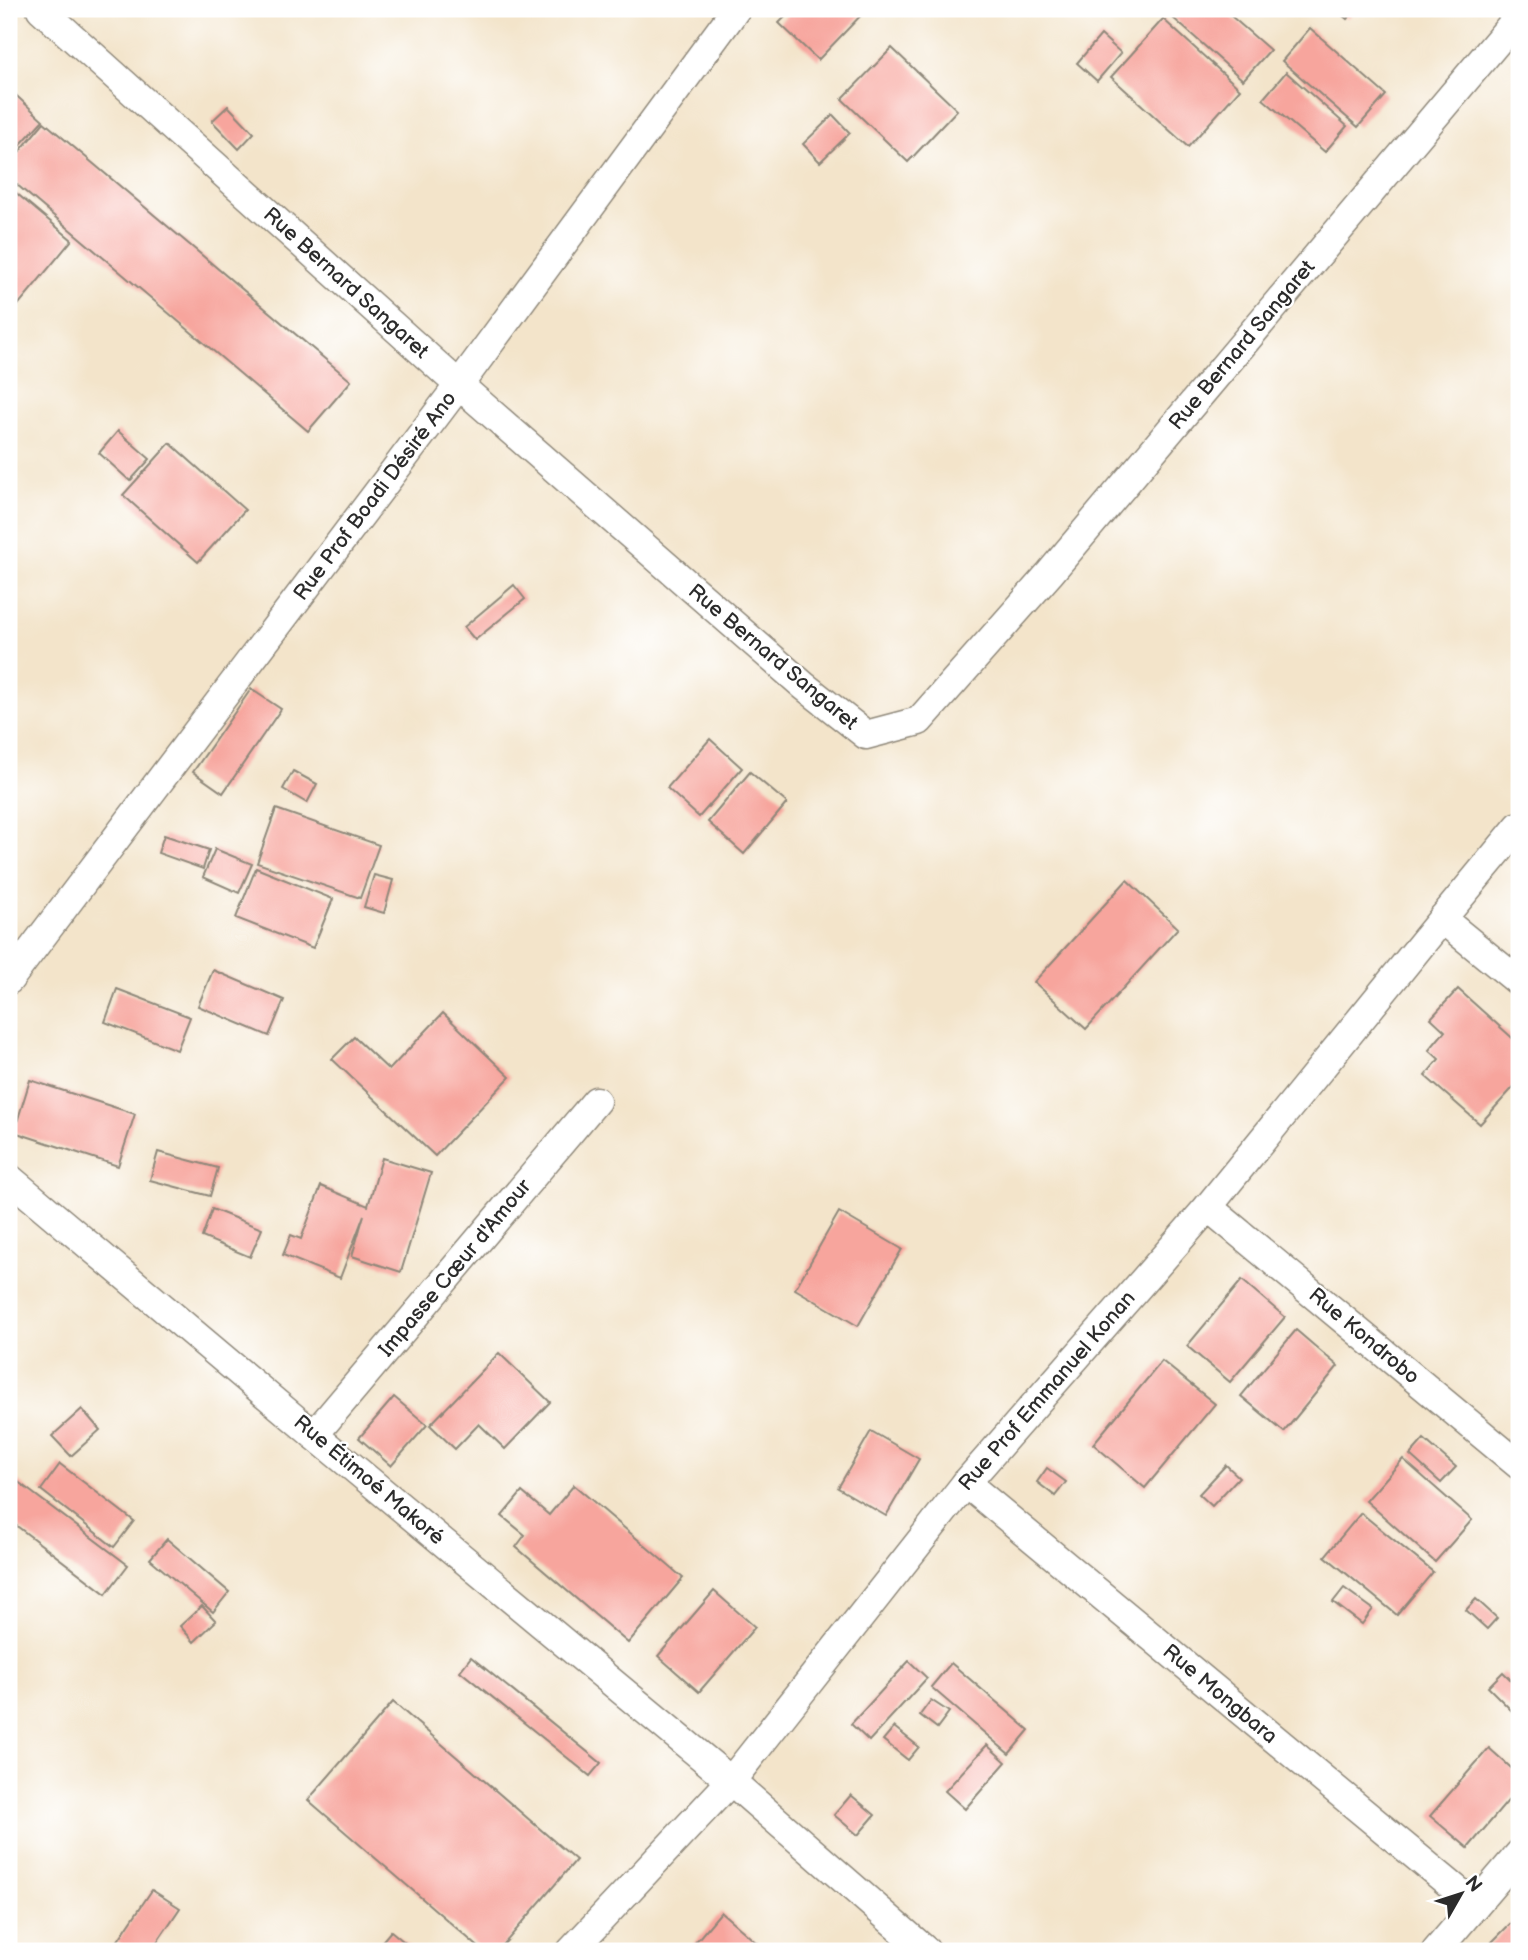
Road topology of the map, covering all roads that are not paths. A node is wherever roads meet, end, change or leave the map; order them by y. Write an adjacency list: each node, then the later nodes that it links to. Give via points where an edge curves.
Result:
1 (41, 9): 4 (street, Rue Bernard Sangaret)
2 (736, 9): 4 (street, Rue Prof Boadi Désiré Ano)
3 (1519, 16): 4 (street, Rue Bernard Sangaret, via 1050,573 919,720 866,735)
4 (459, 385): 7 (street, Rue Prof Boadi Désiré Ano)
5 (1519, 826): 6 (street, Rue Prof Emmanuel Konan)
6 (1442, 919): 8 (street); 11 (street, Rue Prof Emmanuel Konan)
7 (9, 981)
8 (1519, 982)
9 (596, 1101): 12 (street, Impasse Cœur d'Amour)
10 (9, 1178): 12 (street, Rue Étimoé Makoré)
11 (1208, 1208): 13 (street, Rue Kondrobo); 14 (street, Rue Prof Emmanuel Konan)
12 (314, 1435): 15 (street, Rue Étimoé Makoré)
13 (1519, 1465)
14 (966, 1483): 15 (street, Rue Prof Emmanuel Konan); 17 (street, Rue Mongbara)
15 (731, 1781): 18 (street, Rue Prof Emmanuel Konan); 19 (street, Rue Étimoé Makoré)
16 (1519, 1854): 17 (street)
17 (1475, 1905): 20 (street)
18 (571, 1951)
19 (926, 1951)
20 (1436, 1951)

